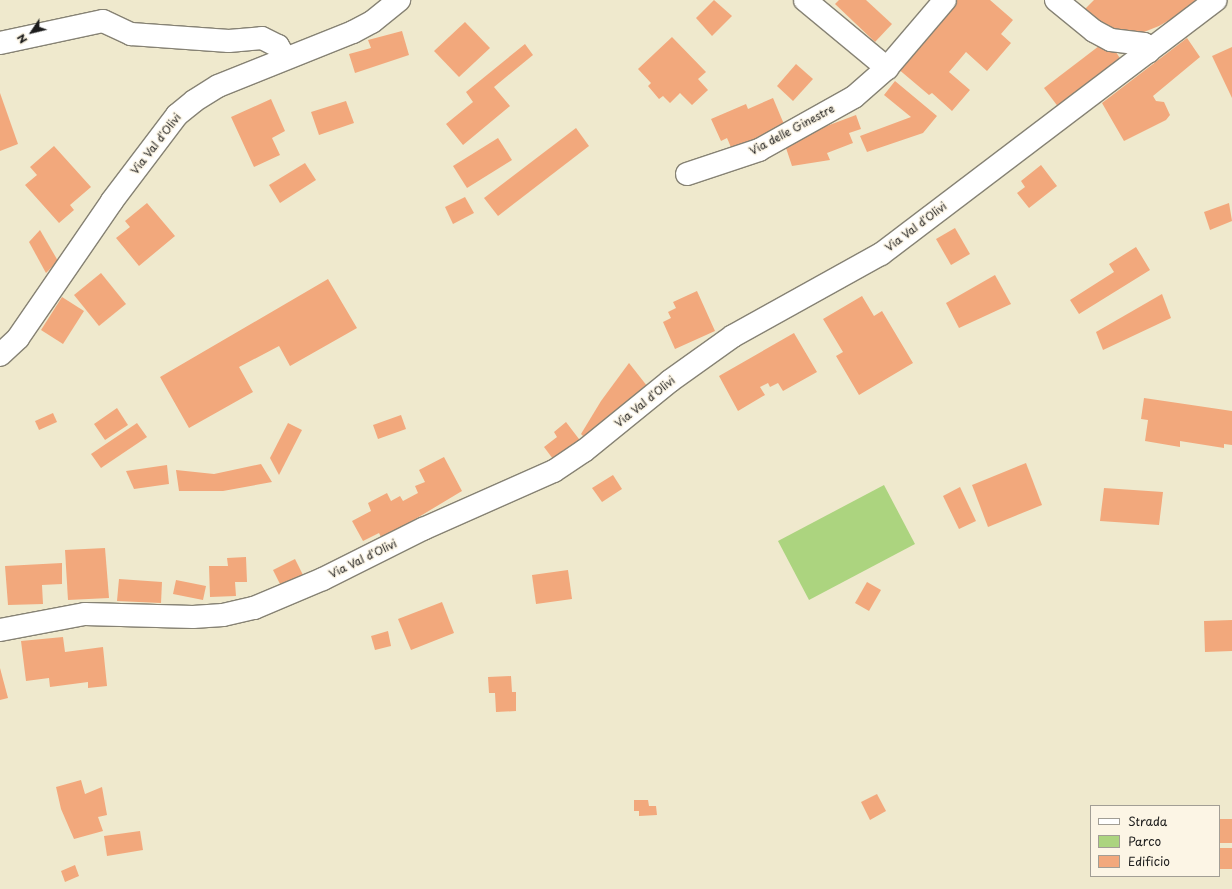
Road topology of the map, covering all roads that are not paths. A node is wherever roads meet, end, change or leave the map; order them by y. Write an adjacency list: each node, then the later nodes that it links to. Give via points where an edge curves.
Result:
1 (398, 0): 8 (street, Via Val d'Olivi, via 372,22)
2 (806, 0): 9 (street)
3 (945, 0): 9 (street, Via delle Ginestre)
4 (1056, 0): 7 (street, via 1094,31 1111,40 1144,44)
5 (1216, 0): 7 (street, Via Val d'Olivi)
6 (0, 43): 8 (street, via 103,22 131,34 229,41 262,38 278,46)
7 (1149, 52): 12 (street, Via Val d'Olivi, via 881,254 732,336 670,381 584,451 554,471 423,529 323,579 254,608 223,615 193,617 85,614)
8 (286, 58): 11 (street, Via Val d'Olivi, via 218,86 194,101 177,116 112,201 18,338)
9 (887, 68): 10 (street, Via delle Ginestre, via 854,97 759,150)
10 (687, 174)
11 (0, 355)
12 (0, 630)

